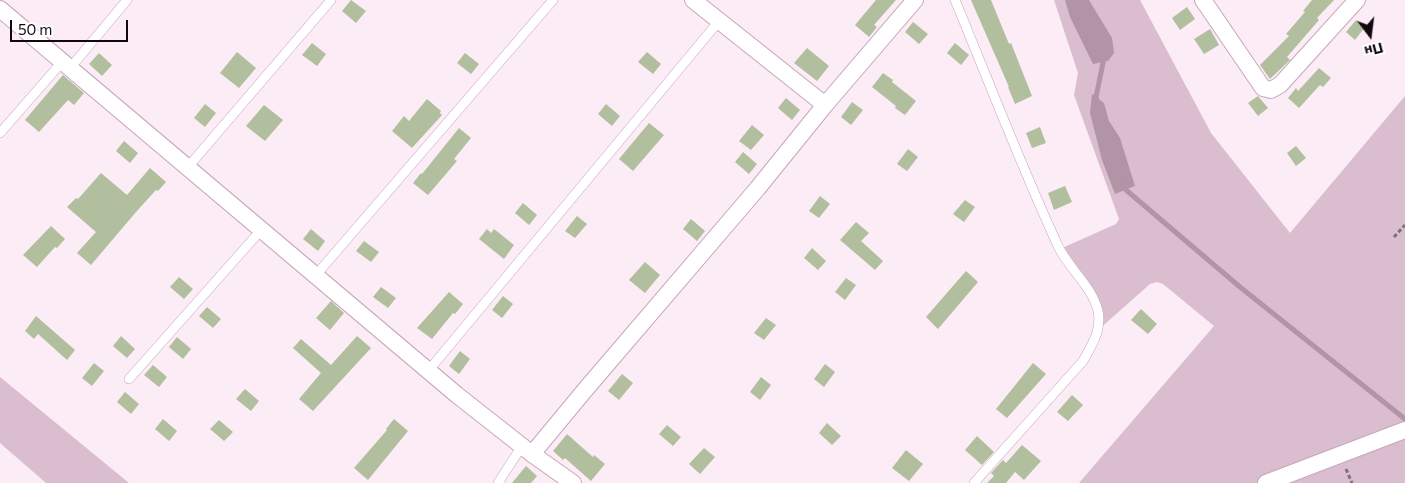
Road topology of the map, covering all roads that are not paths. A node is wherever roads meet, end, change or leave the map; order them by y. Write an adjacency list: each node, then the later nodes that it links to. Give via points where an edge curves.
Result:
1 (127, 0): 11 (lane)
2 (330, 0): 14 (lane)
3 (553, 0): 16 (lane)
4 (693, 0): 10 (street)
5 (916, 0): 12 (street)
6 (955, 0): 23 (lane, via 1025,172 1064,256 1090,294 1099,321 1096,338 1082,361)
7 (1203, 0): 8 (street, via 1263,88 1271,90 1280,85)
8 (1357, 0)
9 (0, 9): 11 (street)
10 (719, 21): 12 (street); 17 (lane)
11 (67, 64): 13 (lane); 14 (street)
12 (824, 105): 20 (street, via 757,189 584,390)
13 (0, 133)
14 (188, 167): 15 (street)
15 (262, 229): 16 (street); 18 (lane)
16 (316, 275): 17 (street)
17 (428, 370): 20 (street)
18 (129, 379)
19 (1405, 430): 24 (street)
20 (527, 450): 21 (lane); 22 (street)
21 (498, 483)
22 (573, 483)
23 (974, 483)
24 (1266, 483)

